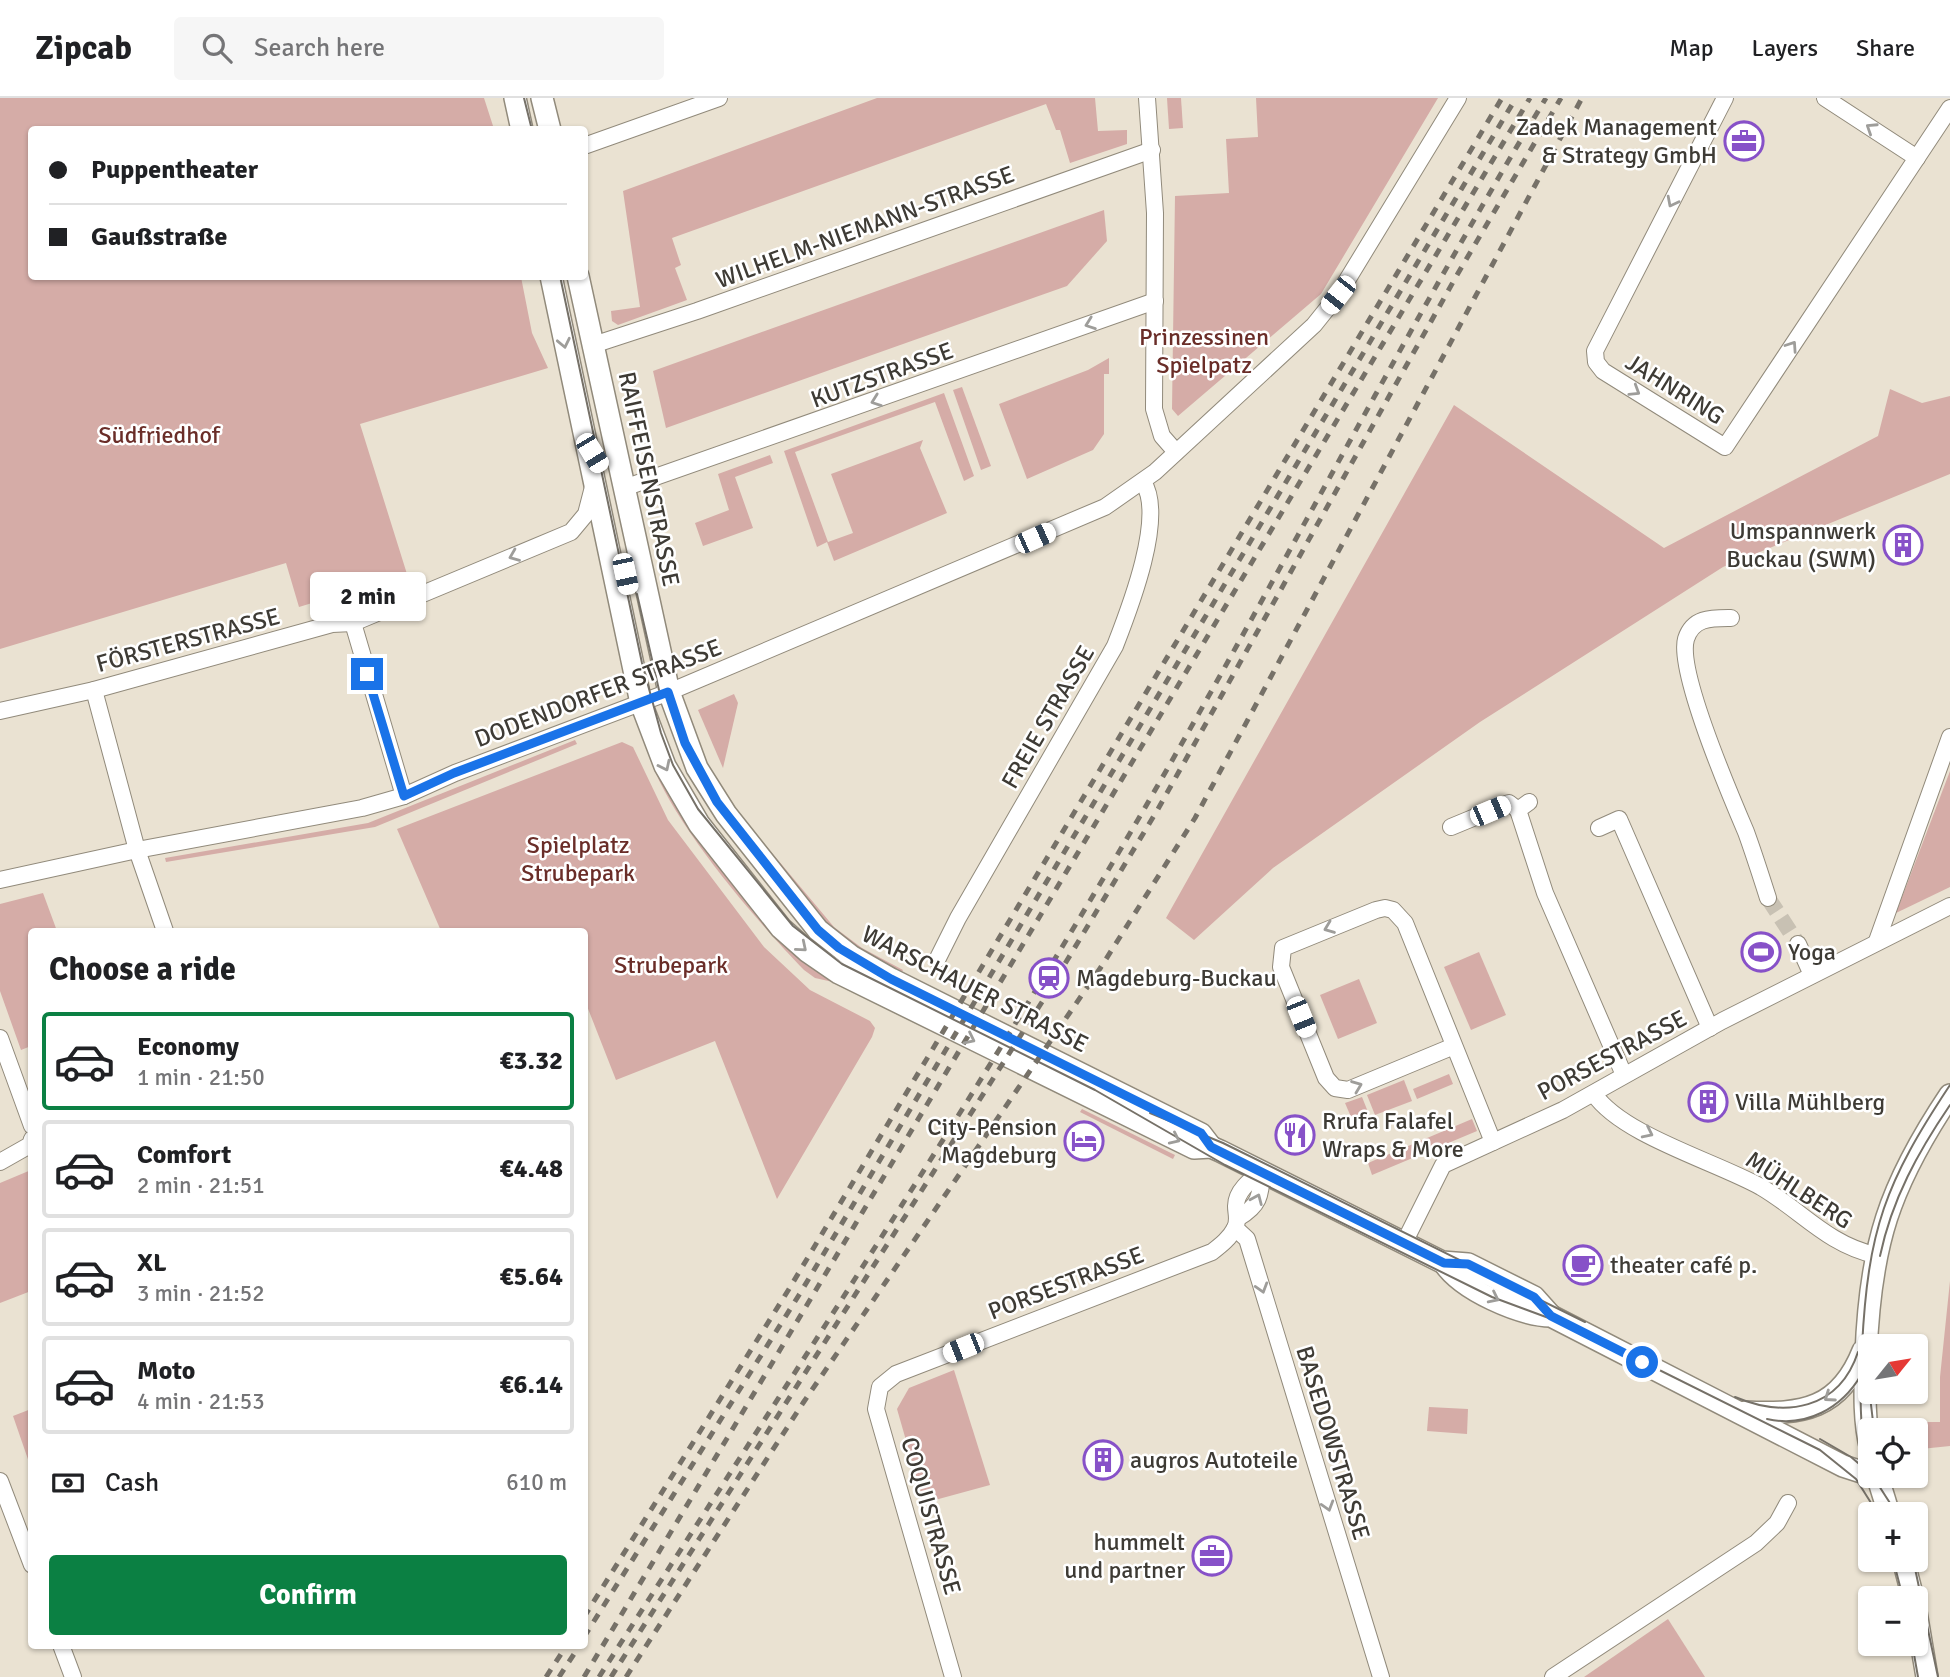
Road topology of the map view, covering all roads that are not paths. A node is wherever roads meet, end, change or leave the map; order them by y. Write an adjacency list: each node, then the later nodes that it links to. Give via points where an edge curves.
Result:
1 (515, 98): 9 (main road)
2 (542, 98): 10 (main road)
3 (719, 98): 11 (street)
4 (1147, 98): 12 (street)
5 (1458, 98): 19 (street, via 1338,295)
6 (1725, 98): 13 (street, JAHNRING, one-way to 13, via 1595,351 1603,372 1725,447)
7 (1825, 98): 13 (street, one-way to 7)
8 (1950, 108): 13 (street, JAHNRING)
9 (521, 126)
10 (549, 126)
11 (588, 145)
12 (1152, 150): 16 (street); 17 (street, WILHELM-NIEMANN-STRASSE)
13 (1917, 158)
14 (552, 280): 18 (main road, one-way to 18)
15 (579, 280): 17 (main road, RAIFFEISENSTRASSE)
16 (1155, 301): 19 (street, via 1154,408 1162,436); 22 (street, KUTZSTRASSE, one-way to 22)
17 (593, 345): 22 (main road, RAIFFEISENSTRASSE)
18 (584, 439): 21 (main road); 26 (main road, via 603,474)
19 (1176, 452): 20 (street, DODENDORFER STRASSE)
20 (1143, 482): 26 (street, DODENDORFER STRASSE, via 1105,507); 39 (street, FREIE STRASSE, via 1152,503 1149,528 1115,646)
21 (593, 487): 24 (street, FÖRSTERSTRASSE, one-way to 24, via 586,514 571,532); 26 (main road)
22 (624, 488): 26 (main road, RAIFFEISENSTRASSE)
23 (1731, 618): 34 (street, via 1705,619 1694,626 1686,639 1686,657 1708,737)
24 (353, 623): 25 (street, FÖRSTERSTRASSE, via 332,624); 29 (street)
25 (94, 690): 27 (street, FÖRSTERSTRASSE); 32 (street)
26 (654, 698): 29 (street, DODENDORFER STRASSE); 50 (main road, WARSCHAUER STRASSE, via 717,802 818,930 839,948 891,979 1201,1133); 50 (main road, WARSCHAUER STRASSE, one-way to 50, via 651,737 699,824 765,910 807,951 859,984 1159,1132 1194,1148)
27 (0, 710)
28 (1950, 737): 37 (street)
29 (404, 796): 32 (street, DODENDORFER STRASSE)
30 (1451, 827): 44 (street, via 1509,803 1523,806 1545,892)
31 (1599, 828): 41 (street, via 1619,819)
32 (137, 850): 33 (street, DODENDORFER STRASSE); 36 (street)
33 (0, 880)
34 (1768, 898)
35 (1950, 906): 37 (street, PORSESTRASSE)
36 (164, 928)
37 (1877, 941): 40 (street, PORSESTRASSE)
38 (1797, 944): 40 (street)
39 (937, 960)
40 (1812, 975): 41 (street, PORSESTRASSE)
41 (1710, 1028): 44 (street, PORSESTRASSE)
42 (0, 1038): 47 (street)
43 (1454, 1046): 43 (street, one-way to 43, via 1405,923 1393,910 1376,910 1287,945 1280,954 1281,967 1326,1078 1335,1088 1348,1090); 48 (street)
44 (1624, 1075): 45 (street, PORSESTRASSE)
45 (1594, 1094): 48 (street, PORSESTRASSE); 55 (street, MÜHLBERG, one-way to 55, via 1612,1116 1762,1188 1846,1248)
46 (1950, 1095): 55 (main road, via 1905,1167)
47 (28, 1115)
48 (1493, 1142): 54 (street, PORSESTRASSE, via 1443,1165)
49 (28, 1144): 51 (street)
50 (1211, 1147): 52 (main road, WARSCHAUER STRASSE)
51 (0, 1162)
52 (1262, 1172): 53 (street, PORSESTRASSE, via 1261,1196 1253,1210); 54 (main road, WARSCHAUER STRASSE)
53 (1236, 1223): 58 (street, PORSESTRASSE, via 1227,1240 1213,1252); 68 (street, BASEDOWSTRASSE, one-way to 68, via 1247,1239)
54 (1404, 1243): 59 (main road, WARSCHAUER STRASSE, via 1444,1263 1468,1264 1534,1297 1551,1316)
55 (1875, 1255): 56 (main road)
56 (1868, 1334)
57 (1858, 1362): 59 (main road, WARSCHAUER STRASSE, one-way to 59, via 1851,1377 1823,1402 1792,1412)
58 (897, 1374): 67 (street, COQUISTRASSE, via 880,1387 876,1409)
59 (1740, 1411): 60 (main road, WARSCHAUER STRASSE)
60 (1858, 1470)
61 (0, 1481): 63 (street)
62 (1788, 1503): 69 (street, via 1777,1523 1756,1543)
63 (28, 1554)
64 (62, 1649): 66 (street)
65 (1923, 1656): 70 (main road)
66 (73, 1677)
67 (953, 1677)
68 (1381, 1677)
69 (1553, 1677)
70 (1927, 1677)

